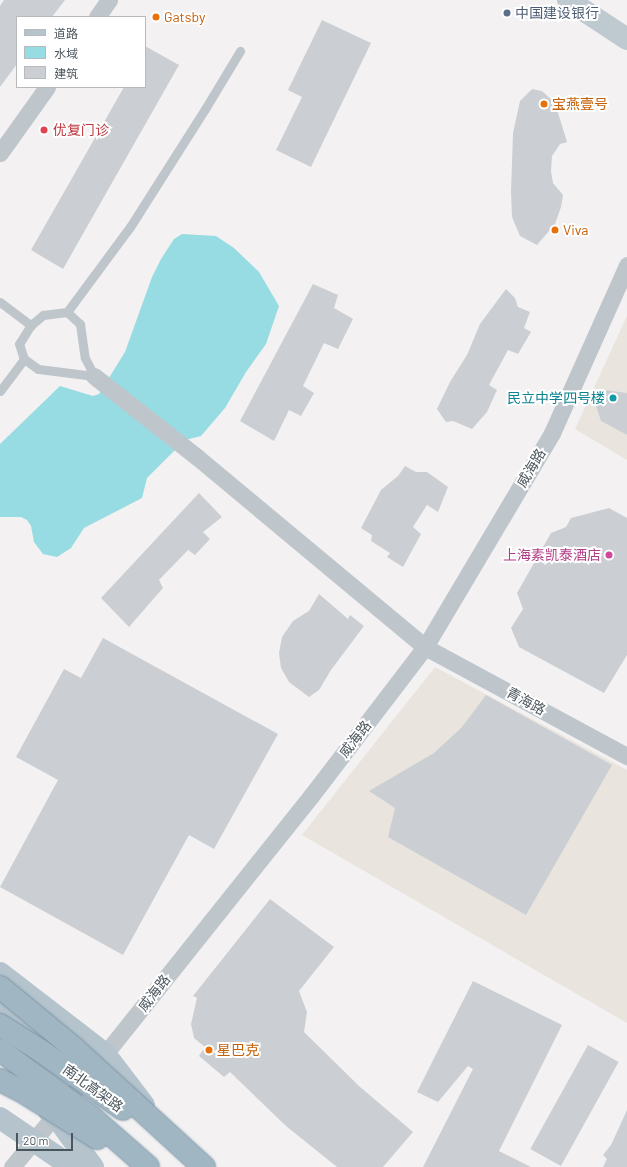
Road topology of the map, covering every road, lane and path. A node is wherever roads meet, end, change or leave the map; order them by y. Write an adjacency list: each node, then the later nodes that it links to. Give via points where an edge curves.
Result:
1 (109, 0): 3 (street)
2 (568, 0): 4 (main road)
3 (98, 16)
4 (627, 39)
5 (240, 51): 10 (lane, via 130,227)
6 (46, 88): 7 (street)
7 (0, 153)
8 (627, 265): 15 (street, 威海路, via 552,433)
9 (0, 302): 11 (lane)
10 (67, 312): 11 (lane, via 43,315); 13 (lane, via 80,324 85,358)
11 (31, 325): 12 (lane, via 20,344)
12 (24, 359): 13 (lane, via 38,369); 14 (lane)
13 (96, 378): 15 (street, 青海路, via 197,457)
14 (0, 391)
15 (426, 647): 16 (street, 青海路); 24 (street, 威海路)
16 (627, 756)
17 (0, 973): 24 (main road)
18 (0, 987): 36 (highway, bridge, via 75,1049)
19 (0, 994): 22 (main road)
20 (0, 1010): 22 (main road)
21 (0, 1024): 36 (highway, 南北高架路, bridge)
22 (25, 1027): 25 (main road)
23 (0, 1050): 35 (highway, 南北高架路, bridge, via 90,1116)
24 (105, 1054): 25 (street, 威海路); 29 (main road)
25 (86, 1075): 27 (street, 威海路); 29 (main road)
26 (0, 1079): 27 (main road); 34 (highway, bridge)
27 (54, 1114): 30 (street, 威海路); 33 (main road)
28 (0, 1118): 30 (main road)
29 (160, 1126): 37 (main road)
30 (34, 1140): 31 (street, 威海路); 32 (main road)
31 (12, 1167)
32 (72, 1167)
33 (93, 1167)
34 (144, 1167)
35 (148, 1167)
36 (203, 1167)
37 (216, 1167)

